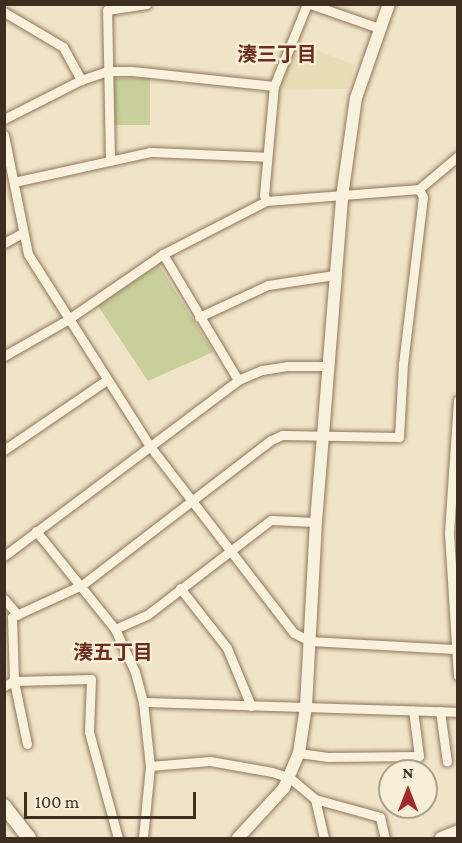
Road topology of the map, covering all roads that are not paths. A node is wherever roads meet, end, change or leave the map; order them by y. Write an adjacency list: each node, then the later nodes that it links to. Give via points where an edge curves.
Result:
1 (98, 4): 5 (street)
2 (147, 4): 5 (street)
3 (308, 4): 7 (street); 10 (street)
4 (389, 4): 7 (street)
5 (107, 10): 8 (street)
6 (4, 12): 9 (street, via 63,47)
7 (379, 28): 18 (street, via 356,98)
8 (107, 71): 9 (street); 10 (street); 15 (street)
9 (81, 80): 11 (street)
10 (274, 86): 14 (street)
11 (4, 119)
12 (4, 135): 16 (street)
13 (458, 156): 17 (street)
14 (267, 157): 15 (street, via 150,152); 19 (street)
15 (110, 161): 16 (street)
16 (14, 182): 20 (street)
17 (419, 189): 18 (street); 31 (street, via 423,197 403,363 399,437)
18 (342, 197): 19 (street); 23 (street)
19 (266, 201): 22 (street)
20 (22, 233): 21 (street); 25 (street, via 28,254)
21 (4, 243)
22 (163, 254): 24 (street); 25 (street)
23 (334, 275): 24 (street, via 268,285); 27 (street)
24 (199, 317): 28 (street)
25 (67, 320): 26 (street); 29 (street)
26 (4, 356)
27 (327, 366): 28 (street, via 286,366); 31 (street)
28 (238, 380): 32 (street)
29 (105, 381): 32 (street); 33 (street)
30 (458, 400): 45 (street, via 449,534)
31 (323, 434): 34 (street, via 282,435 271,440); 35 (street)
32 (149, 446): 34 (street); 36 (street)
33 (4, 450)
34 (192, 501): 37 (street); 39 (street)
35 (316, 522): 37 (street, via 271,520); 44 (street)
36 (36, 531): 38 (street); 39 (street)
37 (229, 549): 40 (street); 44 (street, via 294,633)
38 (4, 556)
39 (82, 585): 42 (street); 43 (street)
40 (180, 588): 43 (street, via 147,615); 50 (street, via 227,648)
41 (4, 599): 42 (street)
42 (18, 615): 47 (street, via 12,617)
43 (115, 629): 49 (street, via 135,672)
44 (310, 640): 45 (street); 51 (street)
45 (454, 649): 46 (street)
46 (458, 676)
47 (14, 681): 48 (street); 55 (street); 64 (street, via 91,679 89,732)
48 (4, 686)
49 (143, 702): 50 (street); 58 (street)
50 (250, 706): 51 (street)
51 (306, 706): 52 (street); 56 (street)
52 (413, 710): 53 (street); 56 (street, via 419,756 328,757)
53 (440, 711): 54 (street); 57 (street)
54 (458, 712)
55 (27, 744)
56 (299, 753): 59 (street)
57 (447, 762)
58 (150, 766): 59 (street, via 210,761); 65 (street)
59 (290, 778): 60 (street); 66 (street, via 264,814)
60 (315, 799): 67 (street); 68 (street, via 380,817)
61 (4, 806): 63 (main road)
62 (458, 831): 69 (street)
63 (29, 838)
64 (118, 838)
65 (143, 838)
66 (238, 838)
67 (324, 838)
68 (385, 838)
69 (441, 838)

